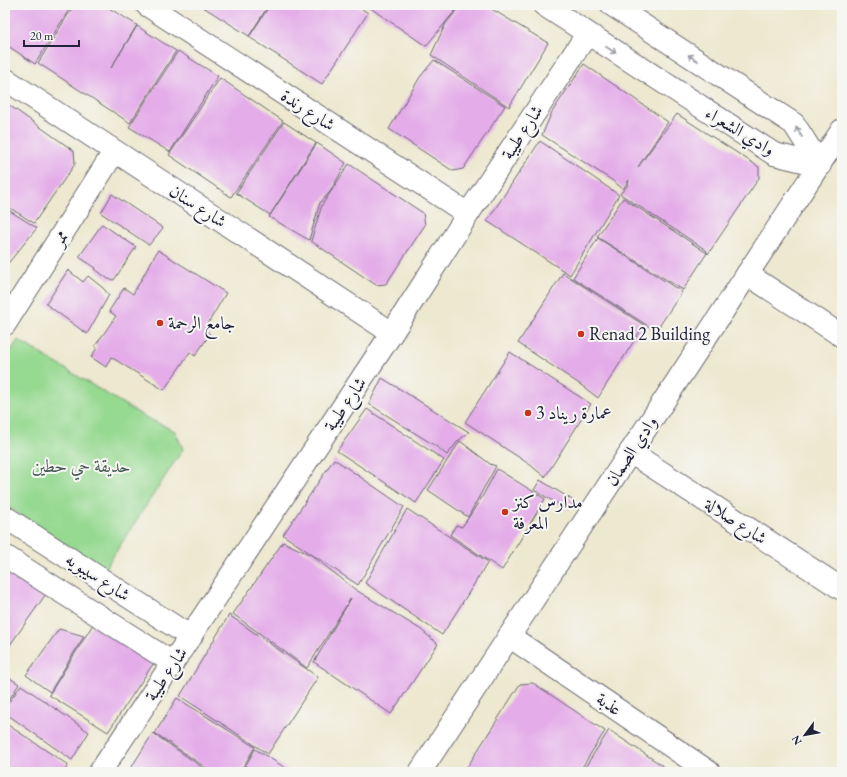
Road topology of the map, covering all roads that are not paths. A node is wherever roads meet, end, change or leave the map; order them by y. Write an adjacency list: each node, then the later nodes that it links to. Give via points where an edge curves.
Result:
1 (147, 5): 9 (street, شارع رندة)
2 (544, 5): 4 (street, وادي الشعراء)
3 (612, 5): 8 (street, وادي الشعراء, one-way to 3, via 794,124)
4 (587, 34): 8 (street, وادي الشعراء, one-way to 8, via 774,154); 9 (street, شارع طيبة)
5 (5, 79): 7 (street, شارع سنان)
6 (842, 130): 8 (street, وادي الصمان)
7 (114, 152): 11 (street, ممر); 12 (street, شارع سنان)
8 (820, 165): 10 (street, وادي الصمان)
9 (468, 214): 12 (street, شارع طيبة)
10 (747, 274): 13 (street); 14 (street, وادي الصمان)
11 (5, 324)
12 (392, 333): 19 (street, شارع طيبة)
13 (842, 336)
14 (630, 452): 17 (street, شارع صلالة); 18 (street, وادي الصمان)
15 (5, 517): 19 (street, شارع سيبويه)
16 (5, 556): 20 (street, شارع سيبويه)
17 (842, 589)
18 (509, 636): 22 (street, وادي الصمان); 23 (street, عذبة)
19 (190, 637): 20 (street, شارع طيبة)
20 (173, 663): 21 (street, شارع طيبة)
21 (100, 772)
22 (420, 772)
23 (709, 772)

